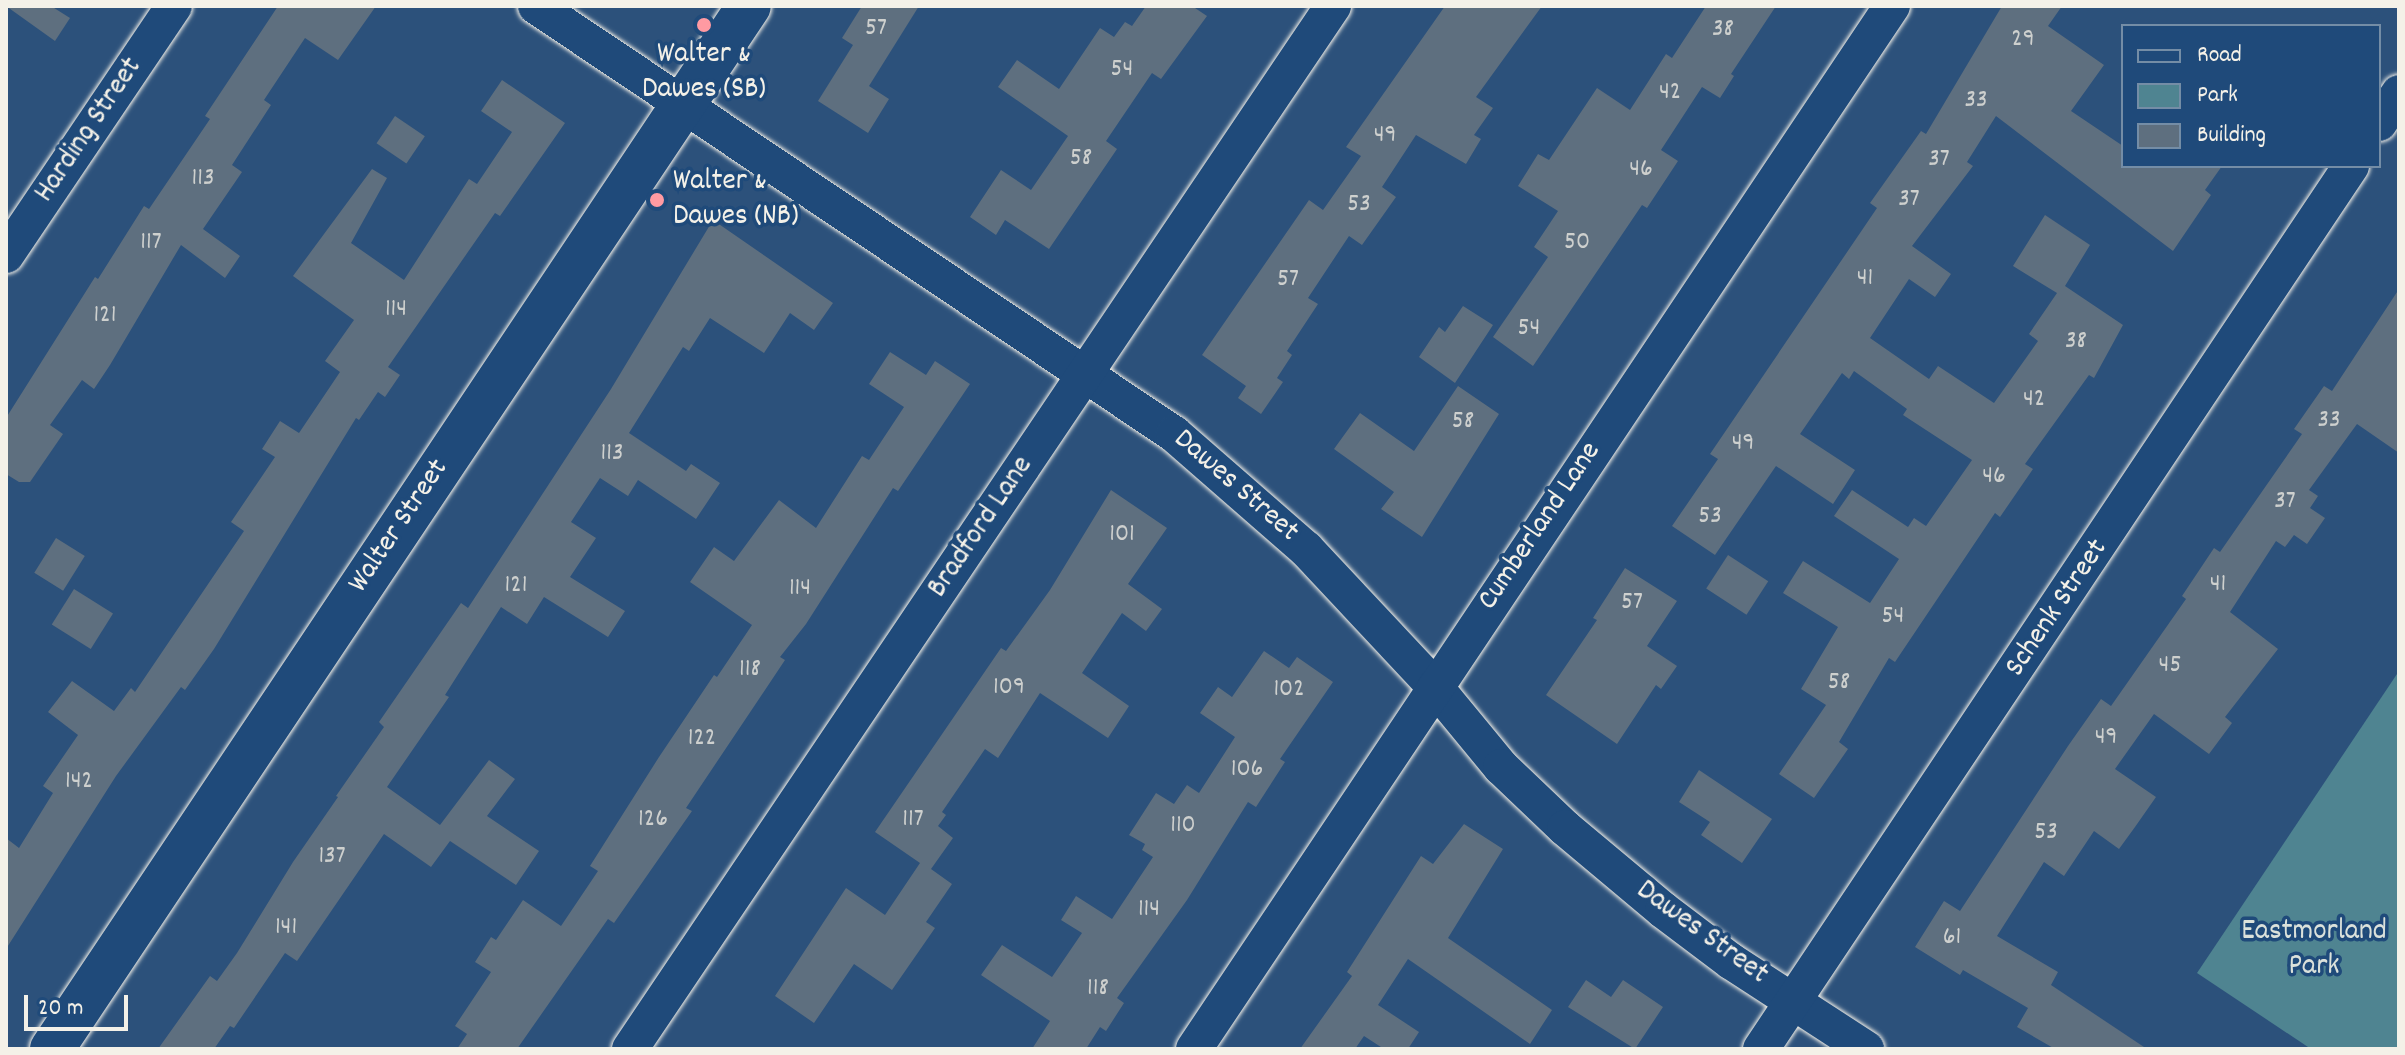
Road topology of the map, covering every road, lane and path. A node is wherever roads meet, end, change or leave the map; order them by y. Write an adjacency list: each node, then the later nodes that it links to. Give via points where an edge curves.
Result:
1 (174, 6): 10 (street, Harding Street)
2 (536, 6): 7 (street, Dawes Street)
3 (749, 6): 7 (street, Walter Street)
4 (1333, 6): 11 (street, Bradford Lane)
5 (1892, 6): 12 (street, Cumberland Lane)
6 (2399, 93): 8 (street)
7 (682, 105): 11 (street, Dawes Street); 14 (street, Walter Street)
8 (2381, 120)
9 (2350, 168): 13 (street, Schenk Street)
10 (6, 255)
11 (1088, 374): 12 (street, Dawes Street, via 1174,434 1306,549); 15 (street, Bradford Lane)
12 (1435, 687): 13 (street, Dawes Street, via 1501,767 1565,828 1663,910); 16 (street, Cumberland Lane)
13 (1793, 1001): 17 (street, Schenk Street); 18 (street, Dawes Street)
14 (52, 1049)
15 (630, 1049)
16 (1194, 1049)
17 (1761, 1049)
18 (1866, 1049)

